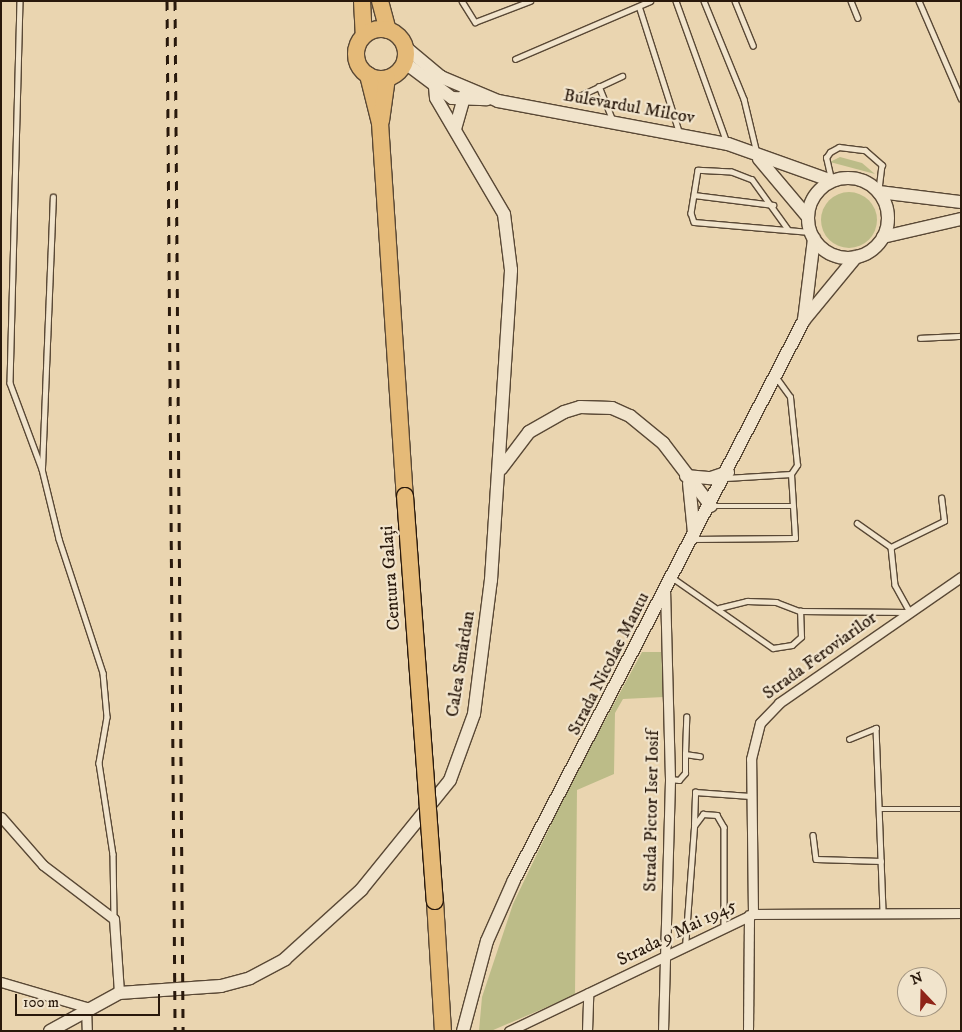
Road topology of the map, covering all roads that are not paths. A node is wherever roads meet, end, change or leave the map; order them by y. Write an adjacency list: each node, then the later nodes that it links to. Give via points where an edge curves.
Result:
1 (20, 1): 53 (lane, via 9,370 16,405)
2 (362, 1): 15 (highway)
3 (380, 1): 14 (highway)
4 (462, 1): 5 (lane, via 476,22)
5 (530, 1)
6 (650, 1): 12 (lane)
7 (676, 1): 33 (lane)
8 (704, 1): 34 (lane, via 744,99)
9 (735, 1): 16 (lane)
10 (851, 1): 13 (lane)
11 (919, 1): 26 (lane)
12 (640, 9): 18 (lane); 32 (lane)
13 (858, 18)
14 (388, 30): 15 (highway); 17 (highway)
15 (364, 35): 19 (highway, via 356,53)
16 (753, 45)
17 (404, 54): 21 (highway); 22 (main road, Bulevardul Milcov)
18 (515, 60)
19 (368, 76): 21 (highway); 29 (highway, Centura Galați)
20 (622, 76): 23 (lane)
21 (387, 78): 29 (highway, Centura Galați)
22 (436, 82): 24 (main road, Bulevardul Milcov); 28 (main road, via 452,98); 31 (main road, Calea Smârdan, via 436,98)
23 (599, 86): 25 (lane); 30 (lane)
24 (463, 88): 27 (main road, Bulevardul Milcov); 28 (main road)
25 (575, 98)
26 (961, 98)
27 (492, 99): 28 (main road, Bulevardul Milcov); 30 (main road, Bulevardul Milcov)
28 (466, 101): 31 (main road)
29 (380, 123): 95 (highway, Centura Galați, bridge)
30 (614, 123): 32 (main road, Bulevardul Milcov)
31 (455, 129): 51 (main road, Calea Smârdan, via 495,196 510,235)
32 (680, 134): 33 (main road, Bulevardul Milcov)
33 (728, 144): 34 (main road, Bulevardul Milcov)
34 (757, 157): 35 (main road, Bulevardul Milcov); 41 (main road, Bulevardul Milcov)
35 (832, 181): 36 (main road, via 848,177 865,181); 36 (lane, via 826,158 830,152 839,147 865,150 882,165); 41 (main road, via 817,191)
36 (879, 192): 39 (main road); 45 (main road, via 888,218)
37 (694, 195): 40 (lane); 40 (lane, via 698,170 704,168 752,180); 43 (lane, via 691,213 699,224)
38 (53, 197): 53 (lane)
39 (961, 202)
40 (773, 205): 43 (lane)
41 (807, 216): 44 (main road)
42 (961, 219): 45 (main road)
43 (788, 230): 44 (lane)
44 (812, 236): 46 (main road, via 832,255); 47 (main road, Strada Nicolae Mantu)
45 (884, 237): 46 (main road)
46 (856, 257): 47 (main road, Strada Nicolae Mantu)
47 (804, 320): 50 (main road, Strada Nicolae Mantu)
48 (961, 336): 49 (lane)
49 (920, 338)
50 (776, 378): 55 (lane, via 790,397 797,465); 56 (main road, Strada Nicolae Mantu)
51 (502, 430): 52 (main road); 54 (main road, Calea Smârdan)
52 (529, 432): 54 (main road); 57 (main road, via 580,407 612,408 652,433)
53 (42, 469): 85 (lane, via 59,540 105,685 107,717 99,762 113,854)
54 (499, 474): 90 (main road, Calea Smârdan, via 474,714 450,780 361,890 285,959 250,978 221,986)
55 (791, 474): 56 (lane); 60 (lane)
56 (727, 475): 57 (main road, via 711,478); 59 (main road, Strada Nicolae Mantu)
57 (686, 476): 59 (main road); 62 (main road, via 695,512)
58 (942, 498): 63 (lane, via 944,521)
59 (711, 506): 60 (lane); 62 (main road, Strada Nicolae Mantu)
60 (793, 506): 62 (lane, via 795,538)
61 (857, 523): 63 (lane)
62 (693, 539): 65 (main road, Strada Nicolae Mantu)
63 (891, 547): 69 (lane, via 895,585)
64 (961, 577): 69 (street, Strada Feroviarilor)
65 (673, 578): 66 (main road, Strada Nicolae Mantu); 67 (lane)
66 (666, 592): 74 (street, Strada Pictor Iser Iosif); 96 (main road, Strada Nicolae Mantu, via 502,906 473,982)
67 (719, 608): 68 (lane, via 747,601 776,602); 68 (lane, via 780,649 801,637)
68 (800, 612): 69 (lane)
69 (910, 612): 75 (street, Strada Feroviarilor, via 779,703 760,723 751,759)
70 (686, 717): 72 (lane)
71 (849, 739): 76 (lane, via 876,728)
72 (685, 754): 73 (lane); 74 (lane, via 685,773 679,780)
73 (700, 756)
74 (670, 779): 88 (street, Strada Pictor Iser Iosif)
75 (750, 796): 79 (lane, via 695,792); 84 (street, Strada Feroviarilor)
76 (880, 809): 77 (lane); 81 (lane)
77 (961, 809)
78 (1, 817): 85 (street, via 44,865)
79 (694, 826): 86 (lane, via 704,814 718,815 722,821); 87 (lane)
80 (813, 835): 81 (lane, via 816,859)
81 (881, 860): 83 (lane)
82 (961, 913): 83 (street, Strada 9 Mai 1945)
83 (883, 914): 84 (street, Strada 9 Mai 1945)
84 (751, 915): 86 (street, Strada 9 Mai 1945); 100 (street, Strada Feroviarilor)
85 (114, 919): 90 (street)
86 (724, 928): 87 (street, Strada 9 Mai 1945)
87 (685, 947): 88 (street, Strada 9 Mai 1945)
88 (664, 958): 91 (street, Strada 9 Mai 1945); 99 (street, Strada Pictor Iser Iosif)
89 (1, 982): 92 (street)
90 (119, 993): 92 (main road, Calea Smârdan)
91 (588, 993): 97 (street, Strada 9 Mai 1945); 98 (street)
92 (86, 1007): 93 (main road, Calea Smârdan); 94 (street)
93 (50, 1031)
94 (87, 1031)
95 (443, 1031)
96 (463, 1031)
97 (509, 1031)
98 (587, 1031)
99 (663, 1031)
100 (748, 1031)

